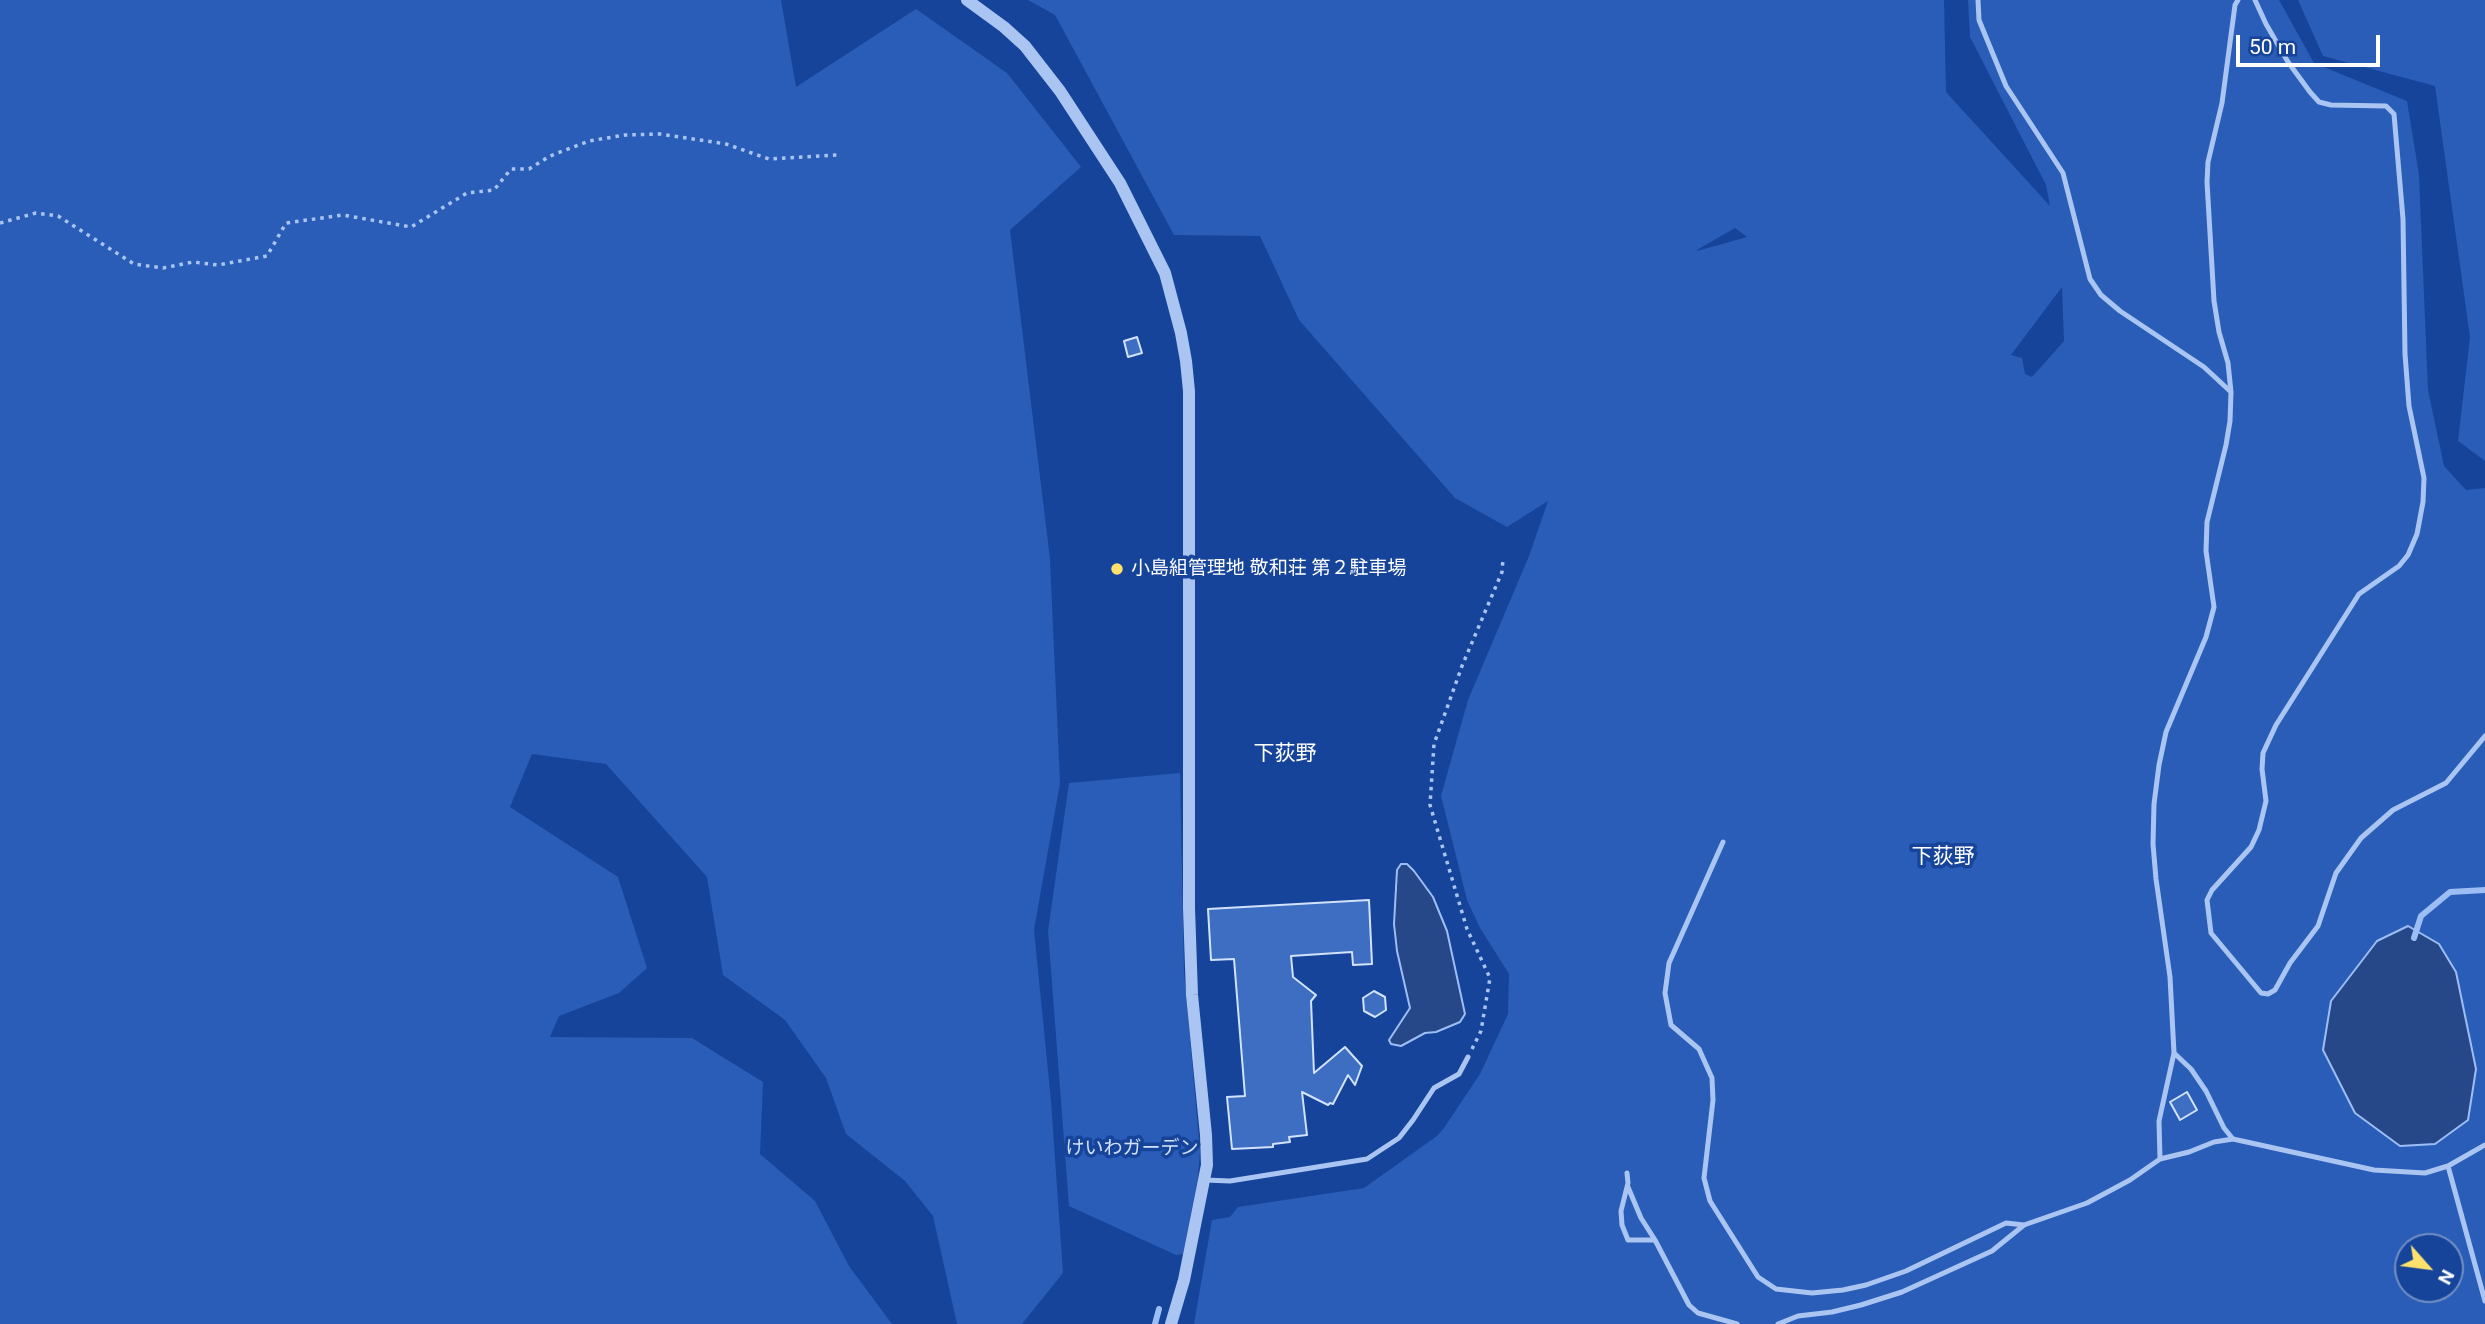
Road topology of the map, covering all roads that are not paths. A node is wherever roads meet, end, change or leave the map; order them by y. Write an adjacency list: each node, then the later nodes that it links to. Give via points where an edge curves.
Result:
1 (967, 0): 15 (street, via 1026,46 1120,183 1165,273 1181,333 1189,391 1191,983 1206,1135)
2 (1978, 0): 5 (lane, via 1979,20 2006,86 2063,173 2090,279 2120,311 2204,367)
3 (2238, 0): 5 (lane, via 2207,182 2214,302)
4 (2255, 0): 6 (lane, via 2288,62 2319,102 2386,106 2394,114 2403,219 2404,354 2424,478 2419,524 2408,555 2359,594 2276,725 2263,753 2266,801 2259,830 2251,848 2207,901 2211,933 2261,993 2268,995 2275,989 2318,926 2336,873 2361,838 2393,810 2446,783)
5 (2231, 392): 8 (lane, via 2231,421 2207,522 2214,607 2166,732 2154,804 2153,844 2170,977)
6 (2485, 736)
7 (1723, 842): 17 (lane, via 1669,962 1665,993 1671,1025 1699,1049 1712,1078 1703,1178 1710,1201 1758,1277 1776,1289 1843,1290 1906,1270 2006,1223)
8 (2174, 1053): 10 (lane, via 2206,1091); 12 (lane, via 2159,1121)
9 (1468, 1057): 15 (lane, via 1459,1074 1434,1088 1399,1138 1367,1159 1230,1181)
10 (2233, 1139): 12 (lane); 13 (lane, via 2374,1170 2425,1172)
11 (2485, 1145): 13 (lane)
12 (2160, 1158): 17 (lane, via 2087,1203)
13 (2448, 1166): 19 (lane)
14 (1627, 1173): 16 (lane)
15 (1205, 1180): 20 (street)
16 (1628, 1183): 18 (lane); 18 (lane, via 1621,1210 1624,1233 1628,1240)
17 (2024, 1225): 22 (lane, via 1992,1251 1902,1292)
18 (1655, 1240): 21 (lane, via 1689,1305 1698,1313)
19 (2485, 1301)
20 (1171, 1324)
21 (1737, 1324)
22 (1778, 1324)

